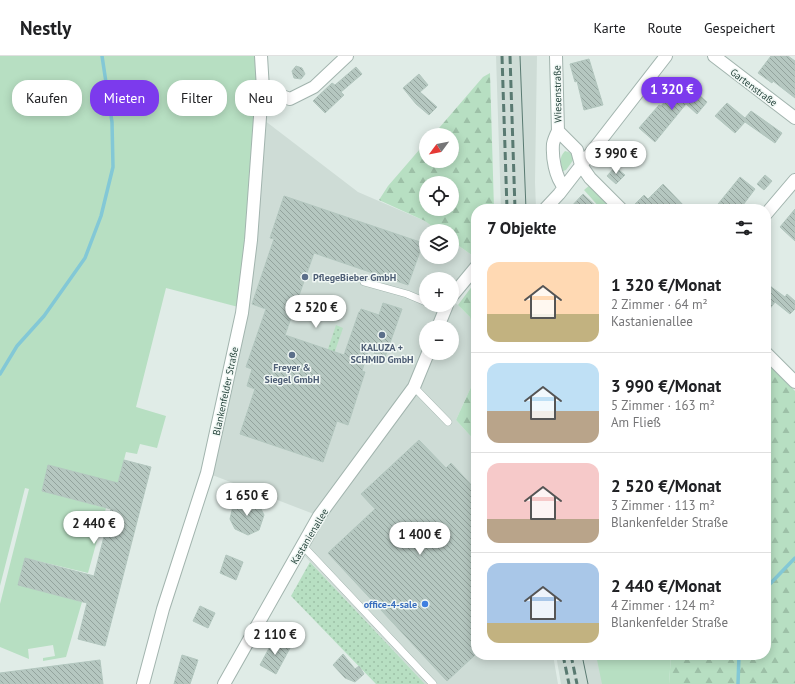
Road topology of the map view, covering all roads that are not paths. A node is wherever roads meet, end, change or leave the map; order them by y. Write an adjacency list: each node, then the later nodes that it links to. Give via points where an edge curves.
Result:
1 (261, 56): 6 (street, Blankenfelder Straße)
2 (347, 56): 7 (street, via 314,87 290,99)
3 (556, 56): 10 (street, Wiesenstraße)
4 (666, 56): 11 (street)
5 (714, 56): 9 (street, Gartenstraße)
6 (262, 80)
7 (287, 98)
8 (260, 116): 27 (street, Blankenfelder Straße, via 251,240 242,313 207,473)
9 (795, 118)
10 (558, 131): 11 (street, Wiesenstraße, via 577,150); 13 (street, Wiesenstraße, via 553,142 553,154 558,180)
11 (581, 165): 13 (street); 15 (street, Wiesenstraße)
12 (795, 180): 16 (street)
13 (564, 187): 14 (street)
14 (549, 204)
15 (616, 204)
16 (771, 208)
17 (471, 273): 19 (street)
18 (364, 282): 20 (lane)
19 (459, 288)
20 (419, 299)
21 (771, 358): 23 (street)
22 (425, 360): 24 (street, Kastanienallee)
23 (795, 382)
24 (414, 387): 25 (lane); 26 (street, Kastanienallee, via 319,516)
25 (448, 422)
26 (303, 546): 28 (street, Kastanienallee); 29 (lane)
27 (143, 684)
28 (224, 684)
29 (433, 684)

